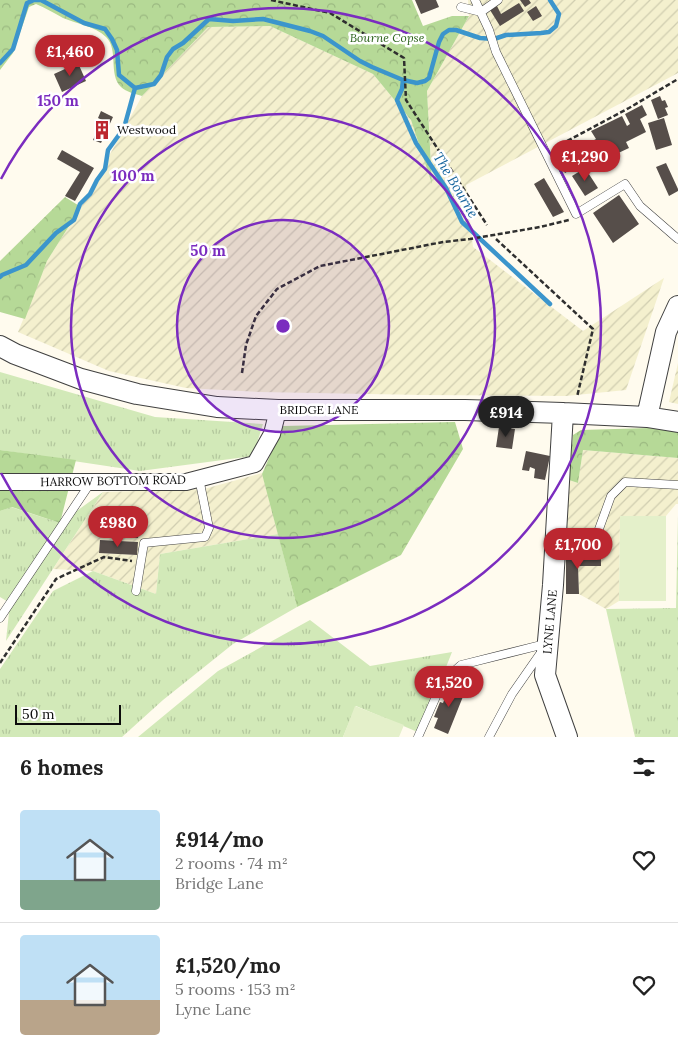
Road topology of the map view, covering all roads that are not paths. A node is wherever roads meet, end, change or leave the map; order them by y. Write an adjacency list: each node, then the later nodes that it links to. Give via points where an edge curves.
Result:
1 (475, 0): 4 (lane)
2 (498, 0): 4 (lane)
3 (461, 7): 4 (lane)
4 (480, 12): 5 (lane, via 496,52 576,214 625,184 640,206)
5 (678, 239)
6 (678, 306): 10 (street, via 666,332)
7 (0, 346): 8 (street, BRIDGE LANE, via 81,379 137,394 217,407)
8 (278, 410): 9 (street, BRIDGE LANE); 12 (street, HARROW BOTTOM ROAD, via 272,434 255,464)
9 (568, 413): 10 (street, BRIDGE LANE); 16 (street, LYNE LANE)
10 (647, 417): 11 (street, BRIDGE LANE)
11 (678, 422)
12 (199, 478): 14 (street, HARROW BOTTOM ROAD, via 186,482); 17 (lane, via 210,528 205,537 144,543)
13 (0, 482): 14 (street, HARROW BOTTOM ROAD)
14 (91, 482): 18 (lane)
15 (678, 485): 16 (lane, via 625,482 611,496 595,540 569,542)
16 (556, 539): 19 (street, LYNE LANE)
17 (136, 591)
18 (0, 618)
19 (547, 643): 20 (lane, via 461,664 443,681); 21 (lane, via 512,694); 22 (street, LYNE LANE, via 545,675)
20 (418, 737)
21 (489, 737)
22 (568, 737)

